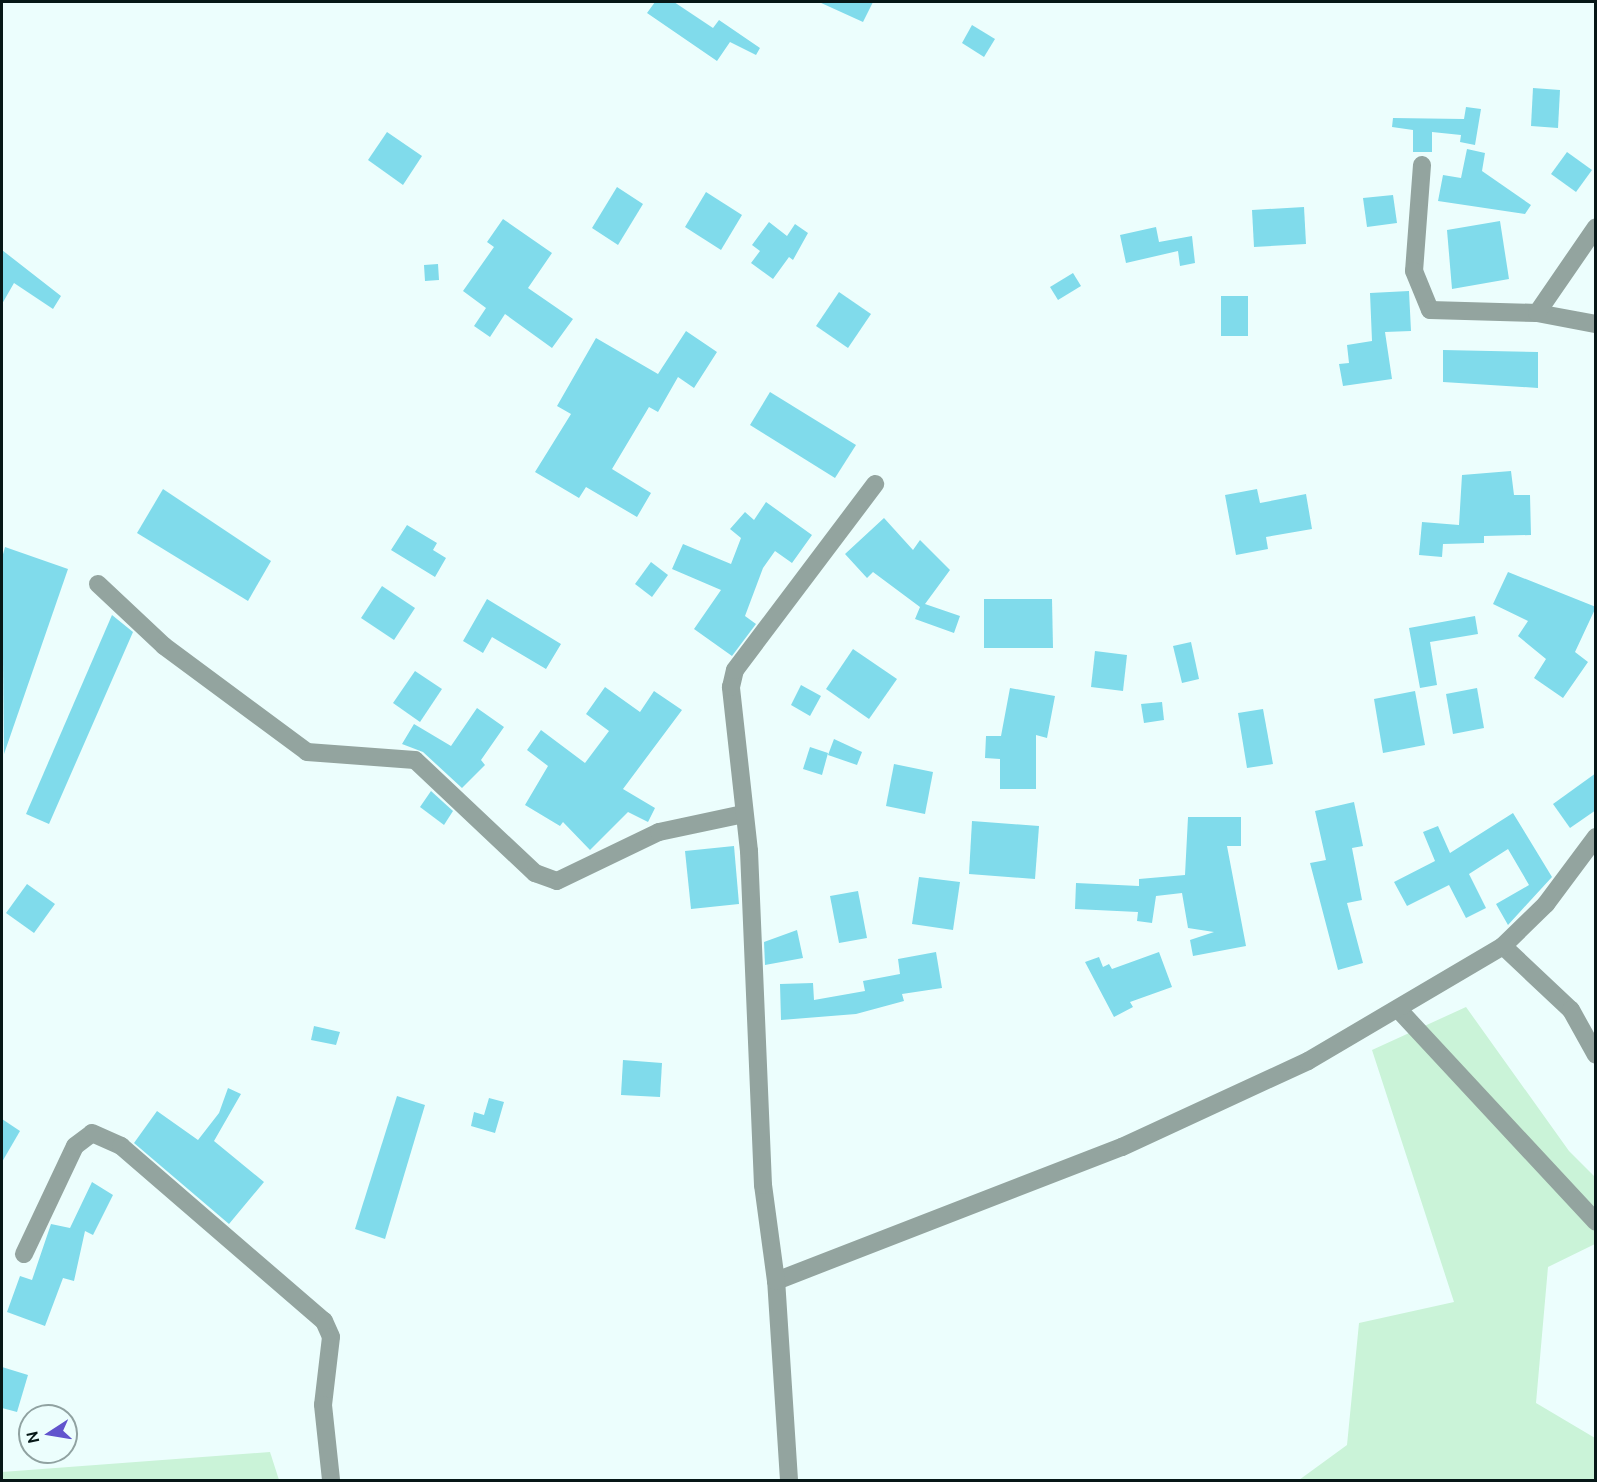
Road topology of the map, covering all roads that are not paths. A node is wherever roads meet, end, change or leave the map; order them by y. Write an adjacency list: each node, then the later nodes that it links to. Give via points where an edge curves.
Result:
1 (1422, 165): 3 (street, via 1414,272 1430,310)
2 (1596, 227): 3 (street)
3 (1537, 313): 4 (street)
4 (1596, 324)
5 (874, 484): 7 (street, via 735,670 732,716)
6 (98, 584): 7 (street, via 164,646 307,752 415,760 535,873 557,881 659,832)
7 (744, 814): 14 (street, via 763,1185)
8 (1596, 837): 9 (street, via 1546,904)
9 (1503, 946): 10 (street); 11 (street, via 1571,1010)
10 (1400, 1010): 12 (street); 14 (street, via 1308,1061 1122,1147)
11 (1596, 1055)
12 (1596, 1222)
13 (24, 1254): 15 (street, via 75,1146 92,1134 121,1146 324,1321 331,1337 323,1405)
14 (776, 1281): 16 (street)
15 (331, 1480)
16 (789, 1480)

